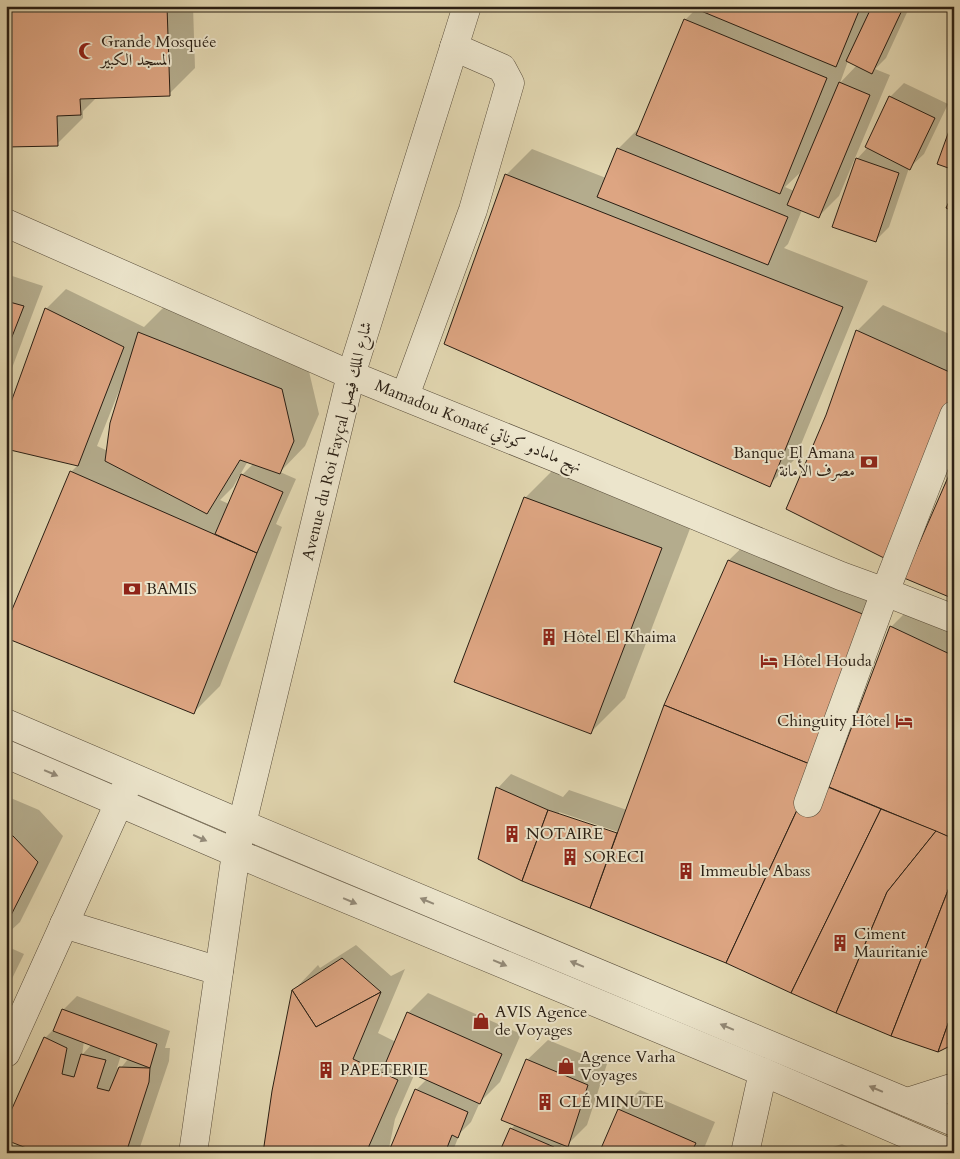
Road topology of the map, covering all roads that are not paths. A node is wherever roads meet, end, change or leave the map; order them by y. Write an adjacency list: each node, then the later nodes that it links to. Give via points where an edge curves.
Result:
1 (467, 6): 2 (street, Avenue du Roi Fayçal شارع الملك فيصل)
2 (454, 47): 4 (street, Avenue du Roi Fayçal شارع الملك فيصل); 5 (street, via 502,68 510,83 473,210)
3 (6, 224): 4 (street, Mamadou Konaté نهج مامادو كوناتي)
4 (351, 374): 5 (street, Mamadou Konaté نهج مامادو كوناتي); 14 (street, Avenue du Roi Fayçal شارع الملك فيصل)
5 (405, 396): 7 (street, Mamadou Konaté نهج مامادو كوناتي, via 840,576)
6 (954, 415): 7 (street)
7 (886, 592): 8 (street, Mamadou Konaté نهج مامادو كوناتي); 13 (street)
8 (954, 619)
9 (6, 723): 11 (street)
10 (6, 754): 12 (street, one-way to 12)
11 (130, 776): 12 (street); 14 (street)
12 (119, 802): 15 (street, one-way to 15); 16 (street)
13 (808, 803)
14 (242, 824): 15 (street, Avenue du Roi Fayçal شارع الملك فيصل); 21 (street, one-way to 14)
15 (236, 853): 17 (street, Avenue du Roi Fayçal شارع الملك فيصل); 19 (street, one-way to 19)
16 (64, 924): 17 (street); 18 (street)
17 (219, 971): 23 (street, Avenue du Roi Fayçal شارع الملك فيصل)
18 (6, 1053)
19 (763, 1072): 24 (street); 25 (street)
20 (954, 1087): 21 (street)
21 (907, 1102): 22 (street)
22 (954, 1122)
23 (193, 1153)
24 (745, 1153)
25 (950, 1153)

